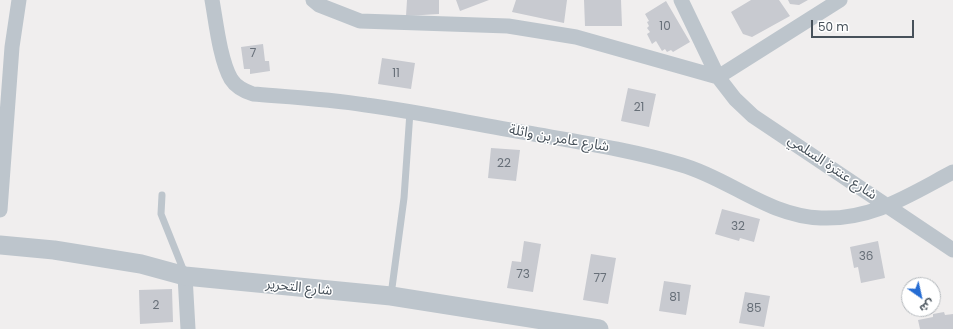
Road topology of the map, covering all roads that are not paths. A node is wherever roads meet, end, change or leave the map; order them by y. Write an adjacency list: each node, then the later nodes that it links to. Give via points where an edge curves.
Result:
1 (19, 0): 11 (street, via 12,47)
2 (212, 0): 7 (street, شارع عامر بن واثلة, via 227,69 231,79 240,89 253,94 365,104)
3 (313, 0): 6 (street, via 360,21 508,26 576,36)
4 (681, 0): 6 (street, شارع عنترة السلمي)
5 (840, 0): 6 (street)
6 (718, 77): 10 (street, شارع عنترة السلمي, via 735,99 753,116)
7 (410, 112): 10 (street, شارع عامر بن واثلة, via 610,148 682,165 710,175 770,207 790,214 821,218 858,215); 15 (lane, via 404,198)
8 (953, 172): 10 (street, شارع عامر بن واثلة)
9 (162, 195): 14 (lane, via 161,214)
10 (888, 206): 13 (street, شارع عنترة السلمي)
11 (0, 210)
12 (0, 245): 14 (street, شارع التحرير, via 141,264)
13 (953, 250)
14 (185, 276): 15 (street, شارع التحرير); 16 (street)
15 (391, 296): 17 (street, شارع التحرير)
16 (188, 329)
17 (597, 329)

